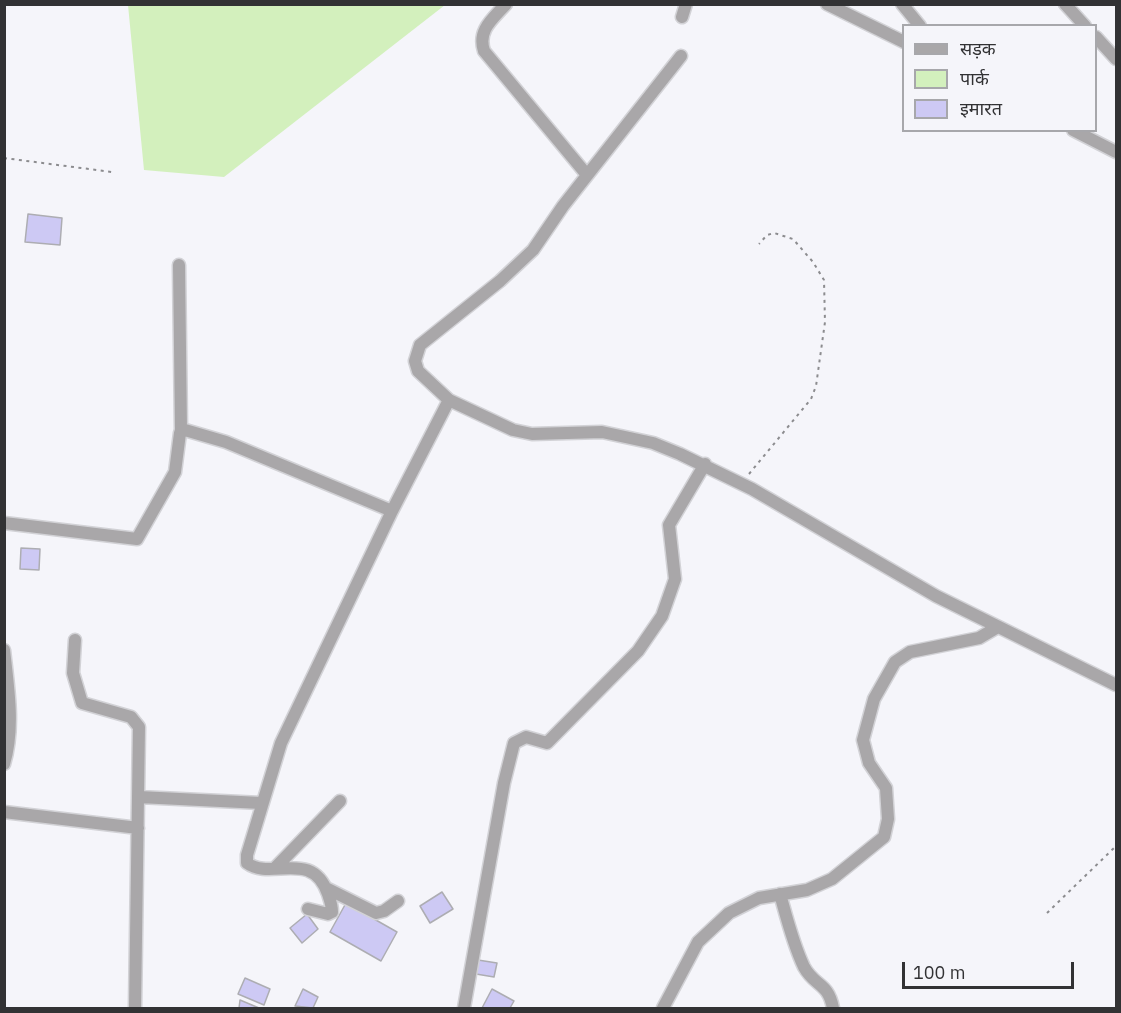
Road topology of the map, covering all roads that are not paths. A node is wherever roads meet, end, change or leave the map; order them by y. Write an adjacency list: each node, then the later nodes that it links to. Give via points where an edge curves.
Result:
1 (506, 4): 15 (street, via 481,36 484,51)
2 (686, 4): 6 (street)
3 (827, 4): 10 (street)
4 (902, 4): 7 (street)
5 (1065, 4): 8 (street)
6 (682, 17)
7 (918, 24)
8 (1083, 24)
9 (1097, 39): 12 (street)
10 (902, 42)
11 (681, 56): 15 (street)
12 (1116, 59)
13 (1077, 132): 14 (street)
14 (1116, 152)
15 (587, 175): 17 (street, via 520,264 420,345 415,361 418,371)
16 (179, 265): 18 (street)
17 (449, 400): 19 (street, via 513,430 626,436); 20 (street)
18 (181, 430): 20 (street, via 226,442); 21 (street, via 175,472 136,539)
19 (705, 464): 22 (street); 38 (street, via 670,521 675,579 662,616 645,642 547,743 526,737 514,743)
20 (392, 511): 29 (street, via 286,733)
21 (4, 523)
22 (996, 628): 25 (street); 34 (street, via 979,638 910,652 895,662 874,699 863,740 865,755 886,788 886,833 832,879 807,890)
23 (75, 640): 27 (street, via 73,673 82,703 126,715 138,723)
24 (4, 650): 26 (street, via 9,724)
25 (1116, 685)
26 (4, 764)
27 (139, 797): 29 (street); 31 (street)
28 (340, 801): 32 (street)
29 (261, 803): 32 (street, via 247,863 253,867)
30 (4, 812): 31 (street)
31 (138, 828): 37 (street)
32 (276, 867): 33 (street, via 306,870)
33 (326, 888): 35 (street, via 376,913); 36 (street, via 332,912)
34 (780, 894): 39 (street, via 737,908 704,935); 40 (street, via 799,955 809,974 829,992)
35 (398, 901)
36 (308, 909)
37 (135, 1008)
38 (464, 1008)
39 (663, 1008)
40 (833, 1008)

